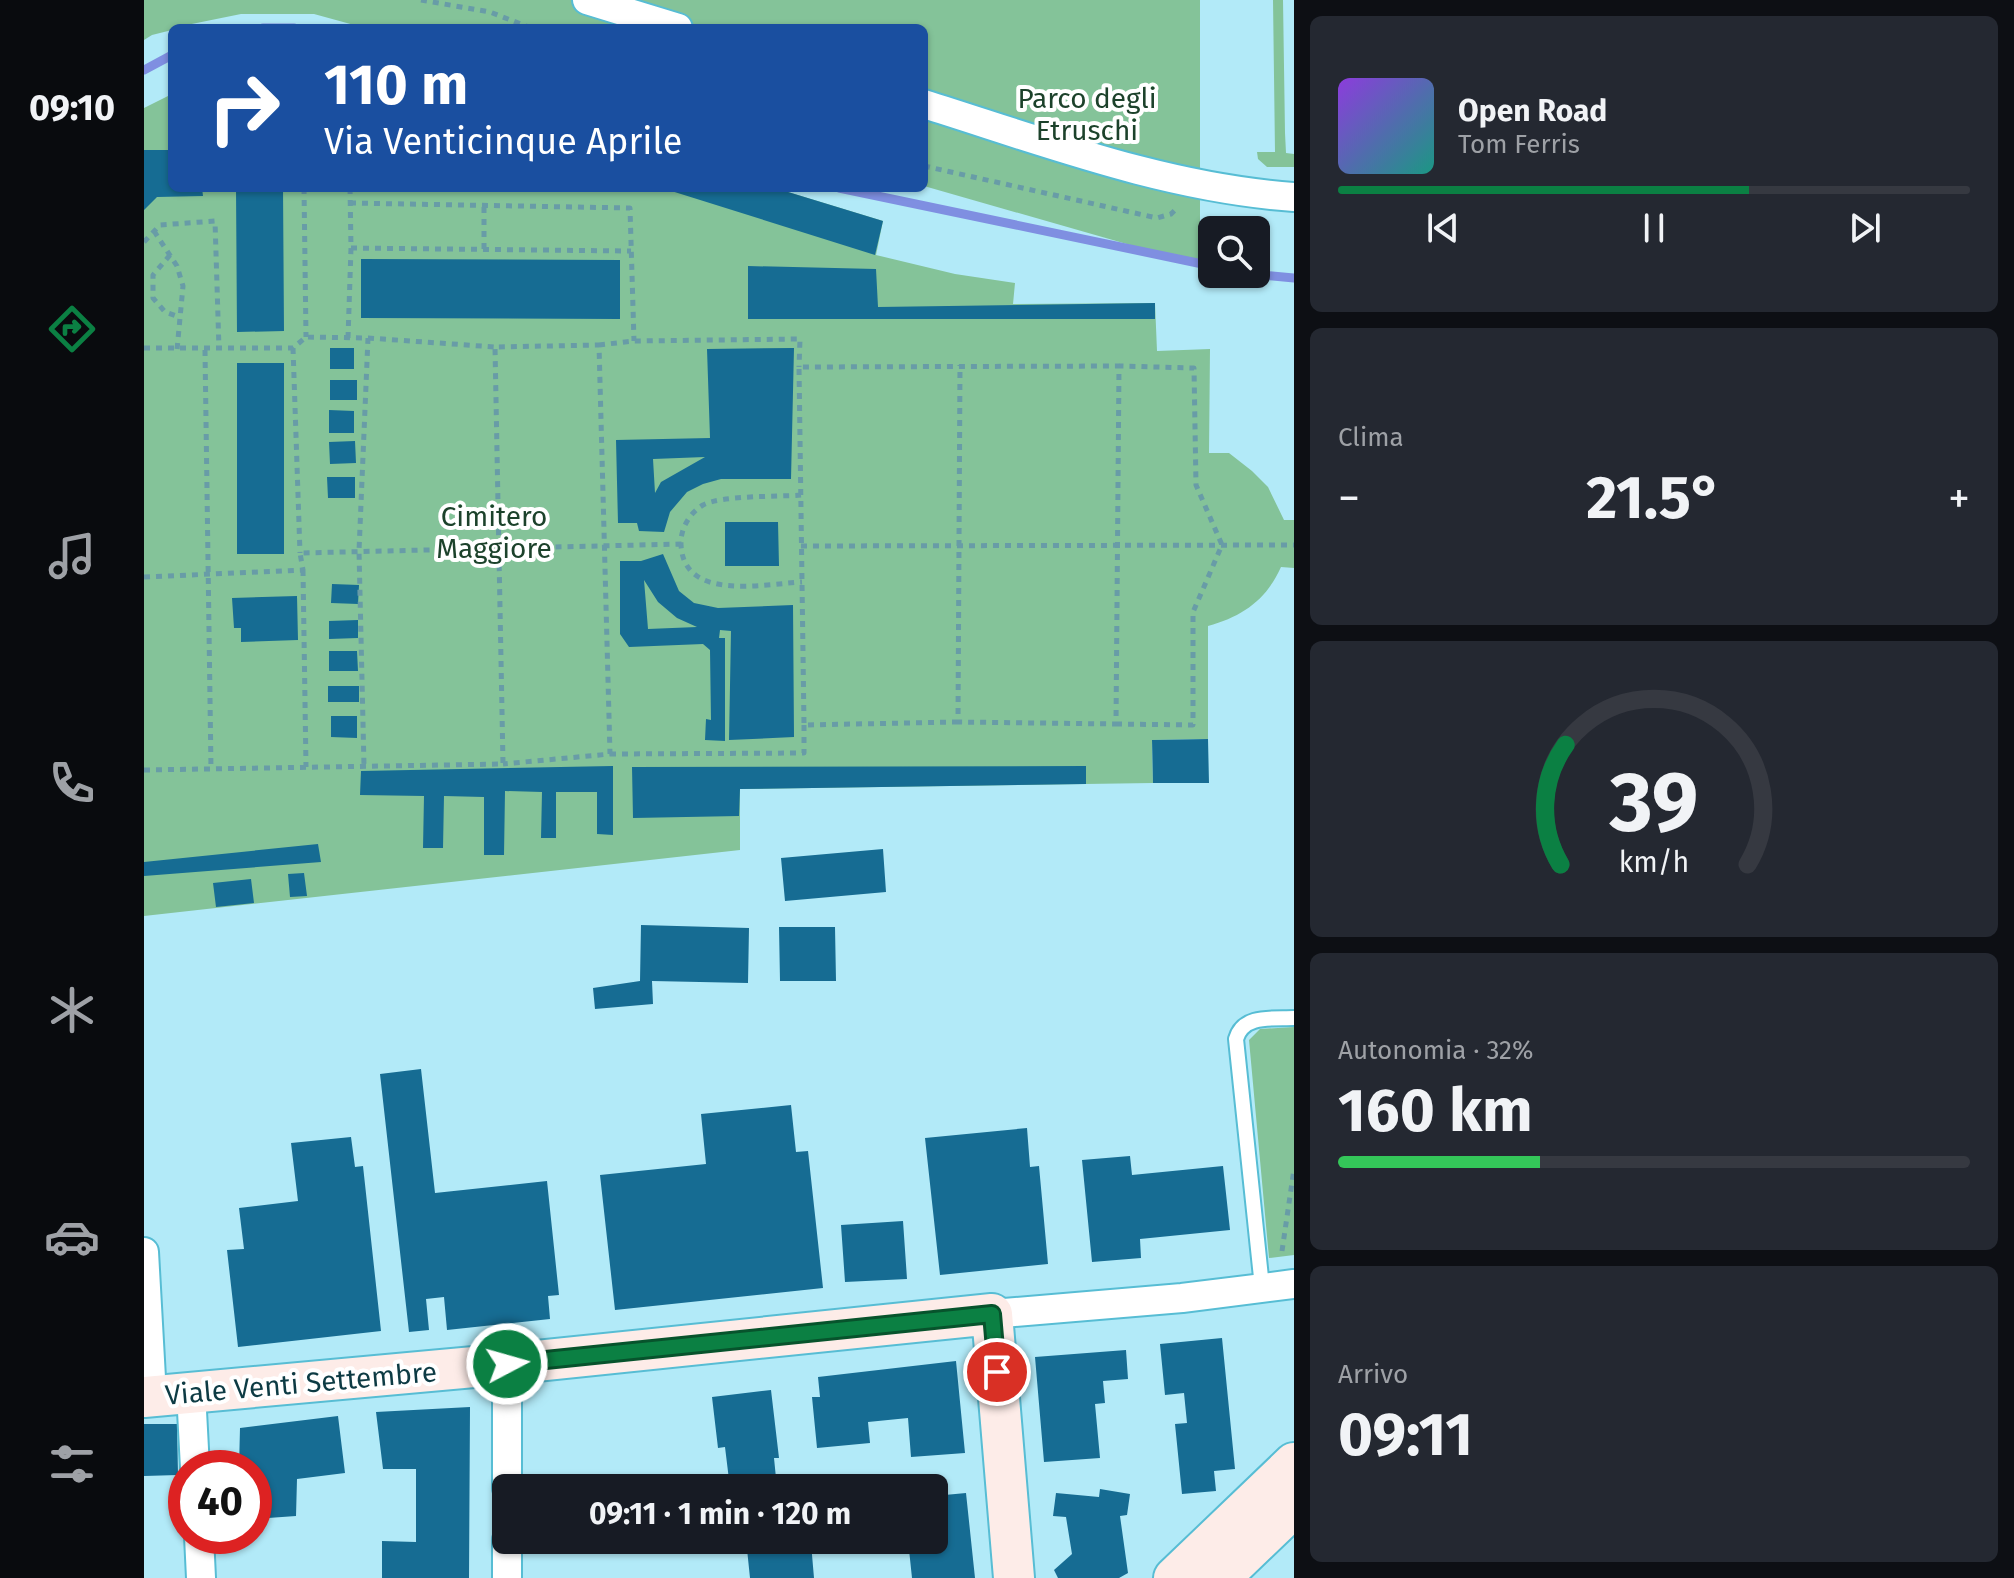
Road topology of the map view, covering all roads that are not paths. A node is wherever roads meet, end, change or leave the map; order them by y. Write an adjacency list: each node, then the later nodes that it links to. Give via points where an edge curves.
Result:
1 (587, 0): 2 (street)
2 (665, 24)
3 (928, 105): 4 (street, via 1184,182)
4 (1294, 197)
5 (1294, 1018): 7 (lane, via 1253,1020 1236,1039)
6 (144, 1252): 11 (street)
7 (1275, 1285): 8 (street, Viale Venti Settembre)
8 (992, 1314): 9 (street, Viale Venti Settembre); 20 (street)
9 (507, 1364): 10 (street, Viale Venti Settembre); 14 (street)
10 (191, 1392): 11 (street, Viale Venti Settembre); 12 (street)
11 (148, 1397)
12 (194, 1450)
13 (1294, 1463): 21 (street)
14 (507, 1474)
15 (1294, 1507): 22 (street)
16 (200, 1554): 18 (street)
17 (507, 1554): 19 (street)
18 (201, 1578)
19 (507, 1578)
20 (1014, 1578)
21 (1174, 1578)
22 (1220, 1578)

